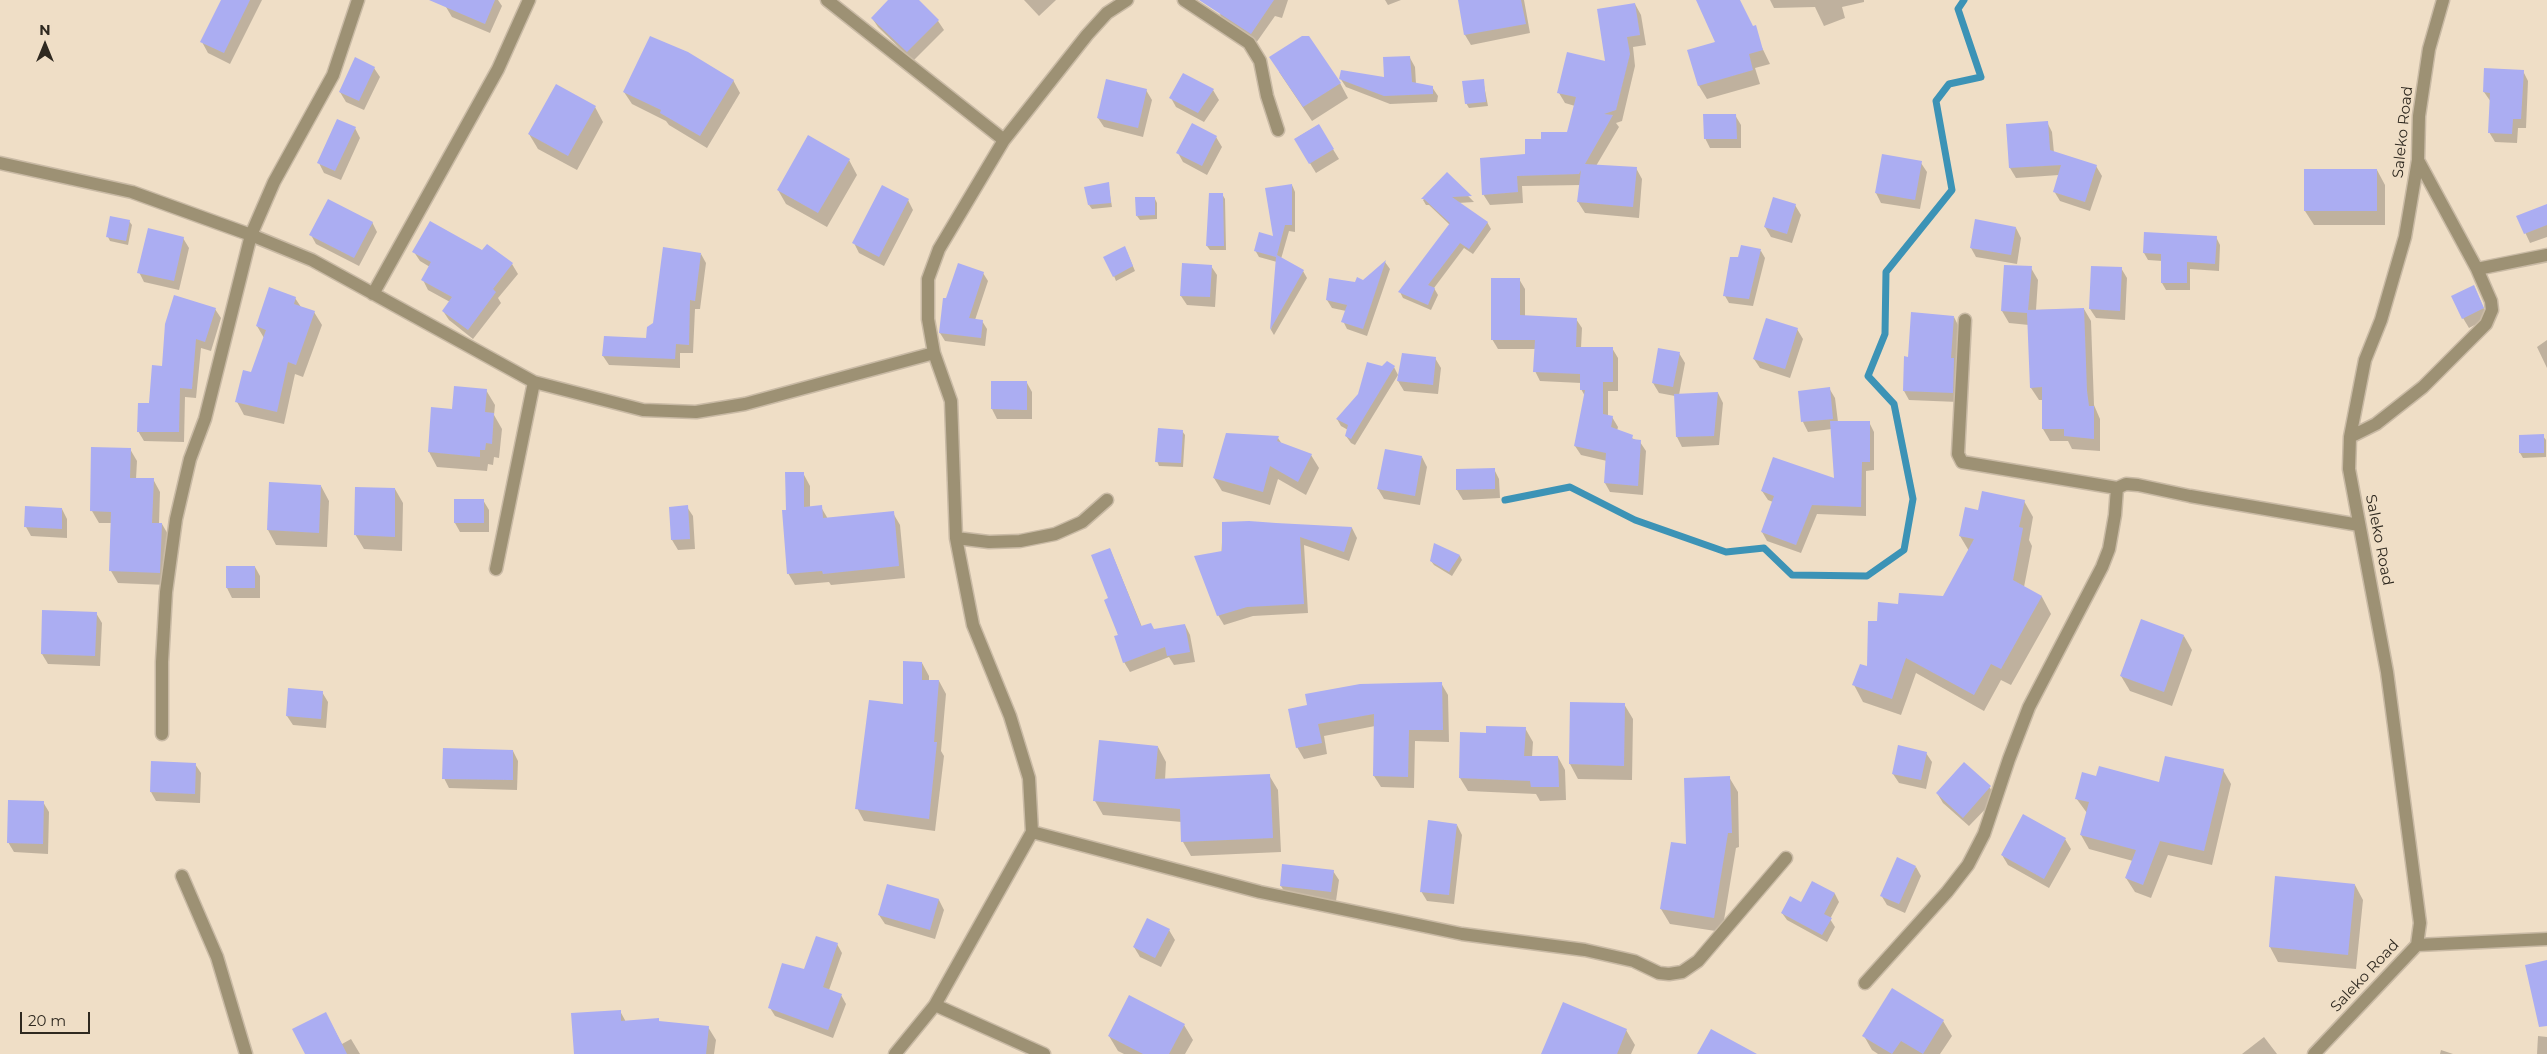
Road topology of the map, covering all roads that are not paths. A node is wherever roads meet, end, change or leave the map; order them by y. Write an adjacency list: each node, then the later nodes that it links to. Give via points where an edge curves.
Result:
1 (358, 0): 11 (street, via 333,75 274,182)
2 (530, 0): 14 (street, via 498,70)
3 (827, 0): 8 (street)
4 (1127, 0): 8 (street, via 1107,13 1087,35)
5 (1184, 0): 7 (street, via 1249,43 1260,61)
6 (2443, 0): 9 (street, Saleko Road, via 2437,15 2419,116)
7 (1278, 130)
8 (1004, 140): 16 (street, via 939,249 928,278 928,319)
9 (2418, 160): 13 (street); 18 (street, Saleko Road, via 2405,237 2366,360)
10 (0, 163): 11 (street, via 132,192)
11 (251, 235): 14 (street, via 312,260); 24 (street, via 205,419 190,459 176,519 166,592)
12 (2547, 255): 13 (street)
13 (2477, 269): 18 (street, via 2491,301 2492,310 2486,324 2400,406 2376,424)
14 (373, 294): 17 (street)
15 (1965, 320): 19 (street, via 1958,454 1962,462)
16 (934, 353): 17 (street, via 745,404 696,412 643,410); 22 (street, via 951,401)
17 (534, 382): 23 (street)
18 (2350, 437): 21 (street, Saleko Road, via 2349,469)
19 (2116, 488): 21 (street, via 2126,484 2138,485); 30 (street, via 2109,549 2029,707 1984,834 1968,864 1947,892)
20 (1106, 500): 22 (street, via 1082,522 1055,534 1020,541)
21 (2359, 525): 29 (street, Saleko Road, via 2387,672 2420,923)
22 (956, 538): 25 (street, via 973,625 1010,716 1029,778)
23 (496, 569)
24 (162, 734)
25 (1032, 832): 26 (street, via 1260,892 1462,934 1585,950 1634,961 1659,973 1669,974 1682,972 1698,961); 31 (street)
26 (1786, 858)
27 (182, 876): 32 (street, via 217,957)
28 (2547, 939): 29 (street)
29 (2417, 945): 35 (street, Saleko Road)
30 (1864, 983)
31 (935, 1005): 33 (street); 34 (street)
32 (246, 1054)
33 (895, 1054)
34 (1044, 1054)
35 (2314, 1054)

